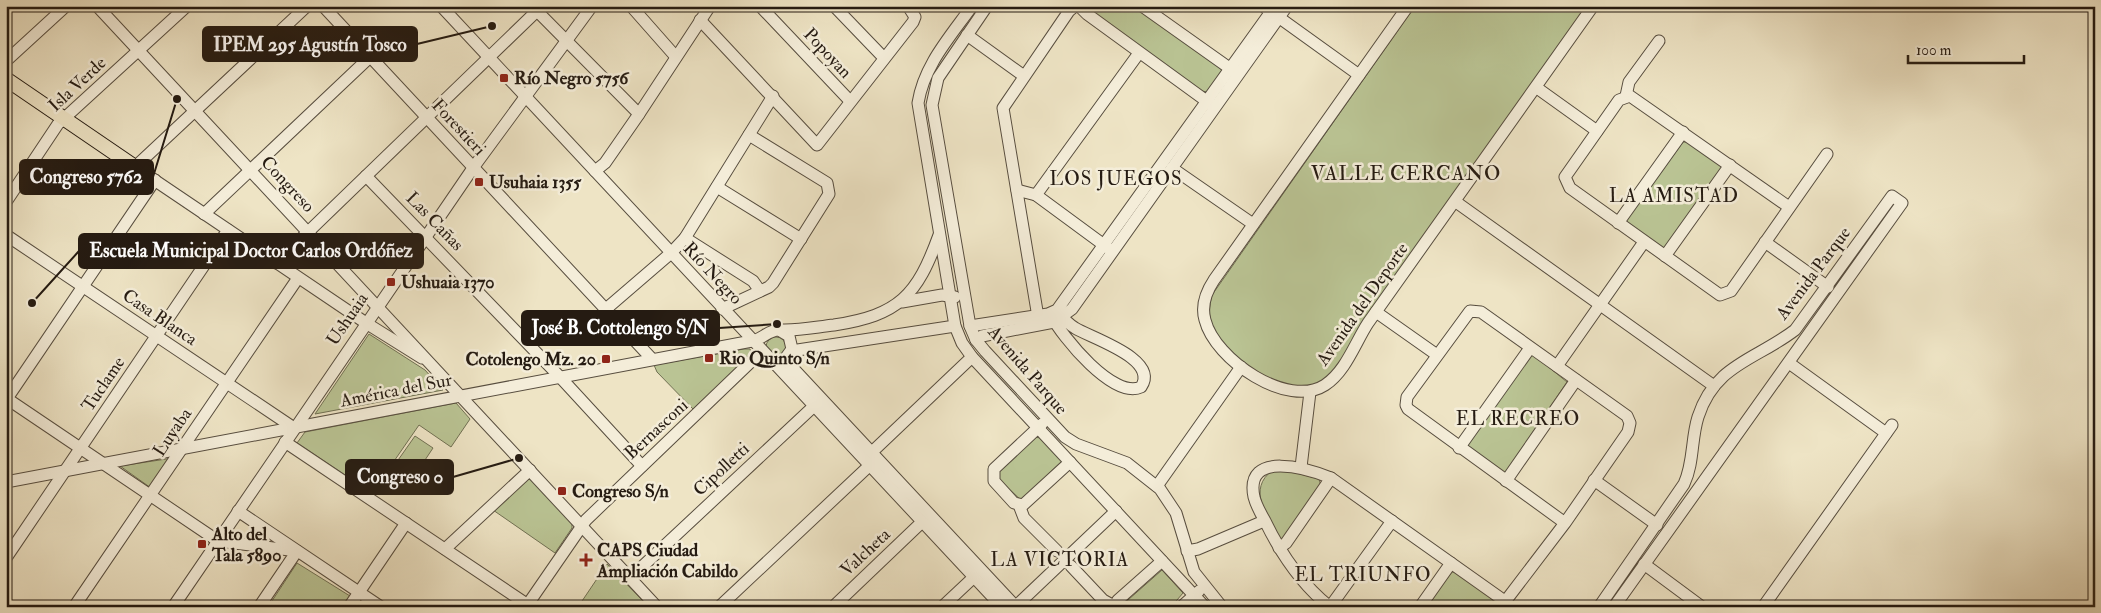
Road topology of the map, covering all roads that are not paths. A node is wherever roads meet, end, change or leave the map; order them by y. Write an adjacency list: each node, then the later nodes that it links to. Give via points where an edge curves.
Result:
1 (66, 6): 32 (street)
2 (97, 6): 26 (street, Congreso)
3 (187, 6): 26 (street, Isla Verde)
4 (307, 6): 43 (street)
5 (322, 6): 28 (street, Forestieri)
6 (441, 6): 30 (street, Río Negro)
7 (592, 6): 24 (street, Ushuaia)
8 (631, 6): 29 (street)
9 (710, 6): 22 (street)
10 (760, 6): 41 (street, Popoyan)
11 (834, 6): 31 (street)
12 (908, 6): 31 (street, via 915,17 913,22)
13 (972, 6): 67 (street, Avenida Parque, via 929,67 920,89 919,117)
14 (987, 6): 23 (street, Avenida Parque)
15 (1077, 6): 27 (street); 35 (street, via 1069,12)
16 (1142, 6): 33 (street)
17 (1287, 6): 21 (street)
18 (1593, 6): 37 (street, Avenida del Deporte)
19 (1406, 7): 34 (street)
20 (540, 9): 24 (street); 30 (street)
21 (1272, 11): 33 (street); 34 (street)
22 (700, 20): 29 (street); 39 (street)
23 (967, 35): 35 (street); 65 (street, Avenida Parque, via 938,78 932,105)
24 (567, 39): 38 (street, Ushuaia); 44 (street)
25 (1659, 41): 40 (street, via 1629,82)
26 (138, 51): 43 (street, Congreso); 46 (street, Isla Verde)
27 (1139, 52): 42 (street); 61 (street)
28 (370, 57): 45 (street, Forestieri); 55 (street)
29 (676, 57): 44 (street)
30 (489, 58): 38 (street, Río Negro); 45 (street)
31 (884, 58): 41 (street)
32 (6, 61)
33 (1234, 72): 42 (street)
34 (1359, 75): 69 (street)
35 (1024, 76): 60 (street, via 1003,108)
36 (6, 79): 46 (main road)
37 (1537, 88): 47 (street); 63 (street, Avenida del Deporte)
38 (524, 96): 53 (street, Ushuaia); 56 (street, Río Negro)
39 (773, 96): 41 (street, via 817,145); 49 (street)
40 (1626, 96): 47 (street, via 1619,100); 48 (street, via 1634,98)
41 (850, 101)
42 (1211, 104): 54 (street); 79 (street)
43 (196, 110): 52 (street); 55 (street, Congreso)
44 (639, 114): 56 (street, via 605,163)
45 (427, 118): 53 (street, Forestieri); 57 (street)
46 (64, 119): 52 (main road); 62 (street, Isla Verde)
47 (1596, 132): 68 (street, via 1567,173 1566,182)
48 (1682, 132): 51 (street); 68 (street)
49 (749, 135): 59 (street); 76 (street, via 827,183 830,188)
50 (1827, 154): 64 (street)
51 (1730, 165): 64 (street); 81 (street)
52 (135, 167): 58 (street)
53 (473, 168): 74 (street, Ushuaia); 92 (street, Forestieri)
54 (1172, 168): 69 (street); 79 (street)
55 (251, 170): 66 (street); 71 (street, Congreso)
56 (595, 171): 80 (street, Río Negro)
57 (366, 176): 71 (street); 74 (street, Las Cañas)
58 (155, 180): 66 (street); 84 (street)
59 (717, 187): 75 (street); 76 (street)
60 (1017, 190): 61 (street); 96 (street)
61 (1036, 195): 79 (street)
62 (6, 202)
63 (1456, 202): 90 (street); 94 (street, Avenida del Deporte)
64 (1789, 207): 78 (street)
65 (950, 213): 67 (street); 88 (street, Avenida Parque)
66 (204, 214): 70 (street)
67 (936, 215): 72 (street, Avenida Parque)
68 (1618, 223): 77 (street)
69 (1253, 224): 117 (street, via 1214,280 1204,303 1208,329 1221,349)
70 (228, 230): 82 (street); 102 (street, Tuclame)
71 (308, 231): 82 (street); 91 (street, Congreso)
72 (940, 234): 87 (street, Avenida Parque); 89 (street, via 922,278)
73 (6, 235): 84 (street, Casa Blanca)
74 (425, 237): 91 (street, Ushuaia); 118 (street, Las Cañas)
75 (685, 238): 80 (street); 86 (street, via 753,281)
76 (801, 239): 86 (street, via 773,283)
77 (1644, 242): 81 (street); 90 (street)
78 (1765, 242): 81 (street, via 1731,290 1724,294 1716,293); 85 (street)
79 (1108, 248): 95 (street)
80 (671, 253): 92 (street); 93 (street, Río Negro)
81 (1665, 256)
82 (276, 263): 83 (street)
83 (298, 278): 97 (street); 120 (street, Luyaba)
84 (83, 287): 102 (street, Casa Blanca); 124 (street)
85 (1828, 287): 101 (street, Avenida Parque); 104 (street, Avenida Parque, via 1892,196 1902,203)
86 (760, 291): 93 (street)
87 (950, 295): 88 (street); 89 (street); 98 (street, Avenida Parque)
88 (964, 300): 99 (street, Avenida Parque)
89 (897, 304): 100 (street, via 863,320)
90 (1600, 305): 116 (street); 121 (street)
91 (378, 306): 97 (street, Ushuaia); 113 (street, Congreso)
92 (606, 309): 112 (street, Forestieri)
93 (722, 309): 106 (street, Río Negro)
94 (1376, 312): 110 (street); 122 (street, Avenida del Deporte, via 1338,373)
95 (1056, 316): 95 (street, via 1104,376 1129,389 1141,388 1143,371 1131,358); 96 (street)
96 (1039, 320): 99 (street); 105 (street)
97 (366, 323): 113 (street); 127 (street, Ushuaia)
98 (955, 326): 109 (street); 111 (street, Avenida Parque)
99 (970, 326): 105 (street, Avenida Parque)
100 (779, 330): 103 (street, via 768,332); 109 (street, via 789,336 792,344)
101 (1795, 330): 104 (street); 121 (street, Avenida Parque, via 1730,368)
102 (157, 336): 120 (street, Casa Blanca); 130 (street, Tuclame)
103 (764, 337): 106 (street, América del Sur); 108 (street)
104 (1806, 339): 115 (street, Avenida Parque)
105 (976, 340): 126 (street, Avenida Parque)
106 (752, 341): 108 (street, Río Negro); 112 (street, América del Sur)
107 (1530, 348): 110 (street, via 1473,310); 116 (street); 131 (street)
108 (761, 352): 114 (street, Río Negro); 136 (street, Bernasconi)
109 (790, 354): 114 (street, via 784,360); 133 (street, via 790,365)
110 (1437, 356): 131 (street, via 1407,397 1406,405 1411,413)
111 (972, 357): 128 (street, Avenida Parque); 133 (street)
112 (652, 359): 118 (street, América del Sur)
113 (428, 361): 123 (street, Congreso)
114 (771, 361): 125 (street, Río Negro)
115 (1789, 363): 147 (street, Avenida Parque); 197 (street, via 1889,429)
116 (1557, 366): 119 (street)
117 (1241, 367): 122 (street, via 1284,388); 146 (street)
118 (560, 377): 123 (street, América del Sur); 136 (street, Las Cañas)
119 (1576, 380): 143 (street, via 1627,416 1630,423 1628,432); 145 (street)
120 (227, 383): 127 (street, Casa Blanca); 132 (street, Luyaba)
121 (1714, 386): 141 (street, Avenida Parque, via 1698,418)
122 (1310, 392): 138 (street)
123 (461, 396): 127 (street, América del Sur); 139 (street, Congreso)
124 (7, 399): 130 (street)
125 (813, 407): 137 (street, Río Negro); 171 (street, Cipolletti)
126 (1047, 419): 128 (street); 146 (street, Avenida Parque, via 1069,440 1127,463)
127 (294, 428): 129 (street, Ushuaia); 132 (street, América del Sur)
128 (1038, 428): 134 (street, Avenida Parque); 149 (street, via 992,473 994,481)
129 (285, 442): 150 (street, Ushuaia); 156 (street)
130 (81, 448): 135 (street); 140 (street, Tuclame)
131 (1459, 448): 145 (street)
132 (182, 449): 135 (street, América del Sur); 148 (street, Luyaba)
133 (872, 452): 177 (street)
134 (1070, 462): 149 (street); 151 (street, Avenida Parque)
135 (104, 464): 140 (street, América del Sur); 148 (street)
136 (642, 466): 157 (street, Bernasconi)
137 (869, 466): 154 (street, Río Negro); 185 (street)
138 (1301, 467): 142 (street); 152 (street, via 1272,466 1257,476 1254,495)
139 (530, 470): 157 (street, Congreso); 161 (street)
140 (65, 471): 144 (street, América del Sur); 165 (street, Tuclame)
141 (1688, 477): 147 (street); 158 (street, Avenida Parque)
142 (1331, 478): 153 (street); 160 (street, via 1286,543)
143 (1594, 480): 155 (street); 158 (street)
144 (6, 482)
145 (1506, 482): 155 (street)
146 (1157, 486): 164 (street, Avenida Parque, via 1176,513)
147 (1700, 486): 168 (street, Avenida Parque)
148 (150, 495): 159 (street); 179 (street, Luyaba)
149 (1019, 506): 163 (street, via 1024,518)
150 (238, 511): 159 (street, Ushuaia); 162 (street)
151 (1116, 511): 166 (street, Avenida Parque); 177 (street)
152 (1264, 520): 160 (street); 164 (street)
153 (1392, 520): 167 (street); 192 (street)
154 (922, 522): 170 (street, Río Negro); 186 (street, Valcheta)
155 (1565, 522): 175 (street)
156 (406, 523): 161 (street); 173 (street)
157 (581, 525): 171 (street, Congreso); 176 (street, Bernasconi)
158 (1657, 525): 194 (street, Avenida Parque)
159 (218, 541): 162 (street); 180 (street, Ushuaia)
160 (1279, 548): 192 (street, via 1300,578)
161 (445, 549): 176 (street)
162 (296, 551): 173 (street); 181 (street)
163 (1057, 551)
164 (1187, 551): 172 (street, Avenida Parque, via 1194,572)
165 (6, 558)
166 (1162, 561): 174 (street, Avenida Parque); 178 (street)
167 (1451, 563): 175 (street); 193 (street)
168 (1644, 564): 195 (street, Avenida Parque); 196 (street)
169 (1074, 570): 178 (street, via 1088,581 1102,600)
170 (974, 577): 187 (street); 188 (street, Río Negro)
171 (630, 578): 184 (street, Congreso)
172 (1204, 587): 174 (street); 191 (street, Avenida Parque)
173 (359, 592): 182 (street); 183 (street)
174 (1194, 594): 189 (street); 190 (street, Avenida Parque)
175 (1503, 604)
176 (529, 606)
177 (1016, 606)
178 (1114, 606)
179 (74, 607)
180 (173, 607)
181 (258, 607)
182 (349, 607)
183 (381, 607)
184 (657, 607)
185 (719, 607)
186 (833, 607)
187 (942, 607)
188 (1002, 607)
189 (1181, 607)
190 (1206, 607)
191 (1222, 607)
192 (1330, 607)
193 (1420, 607)
194 (1599, 607)
195 (1614, 607)
196 (1702, 607)
197 (1764, 607)

